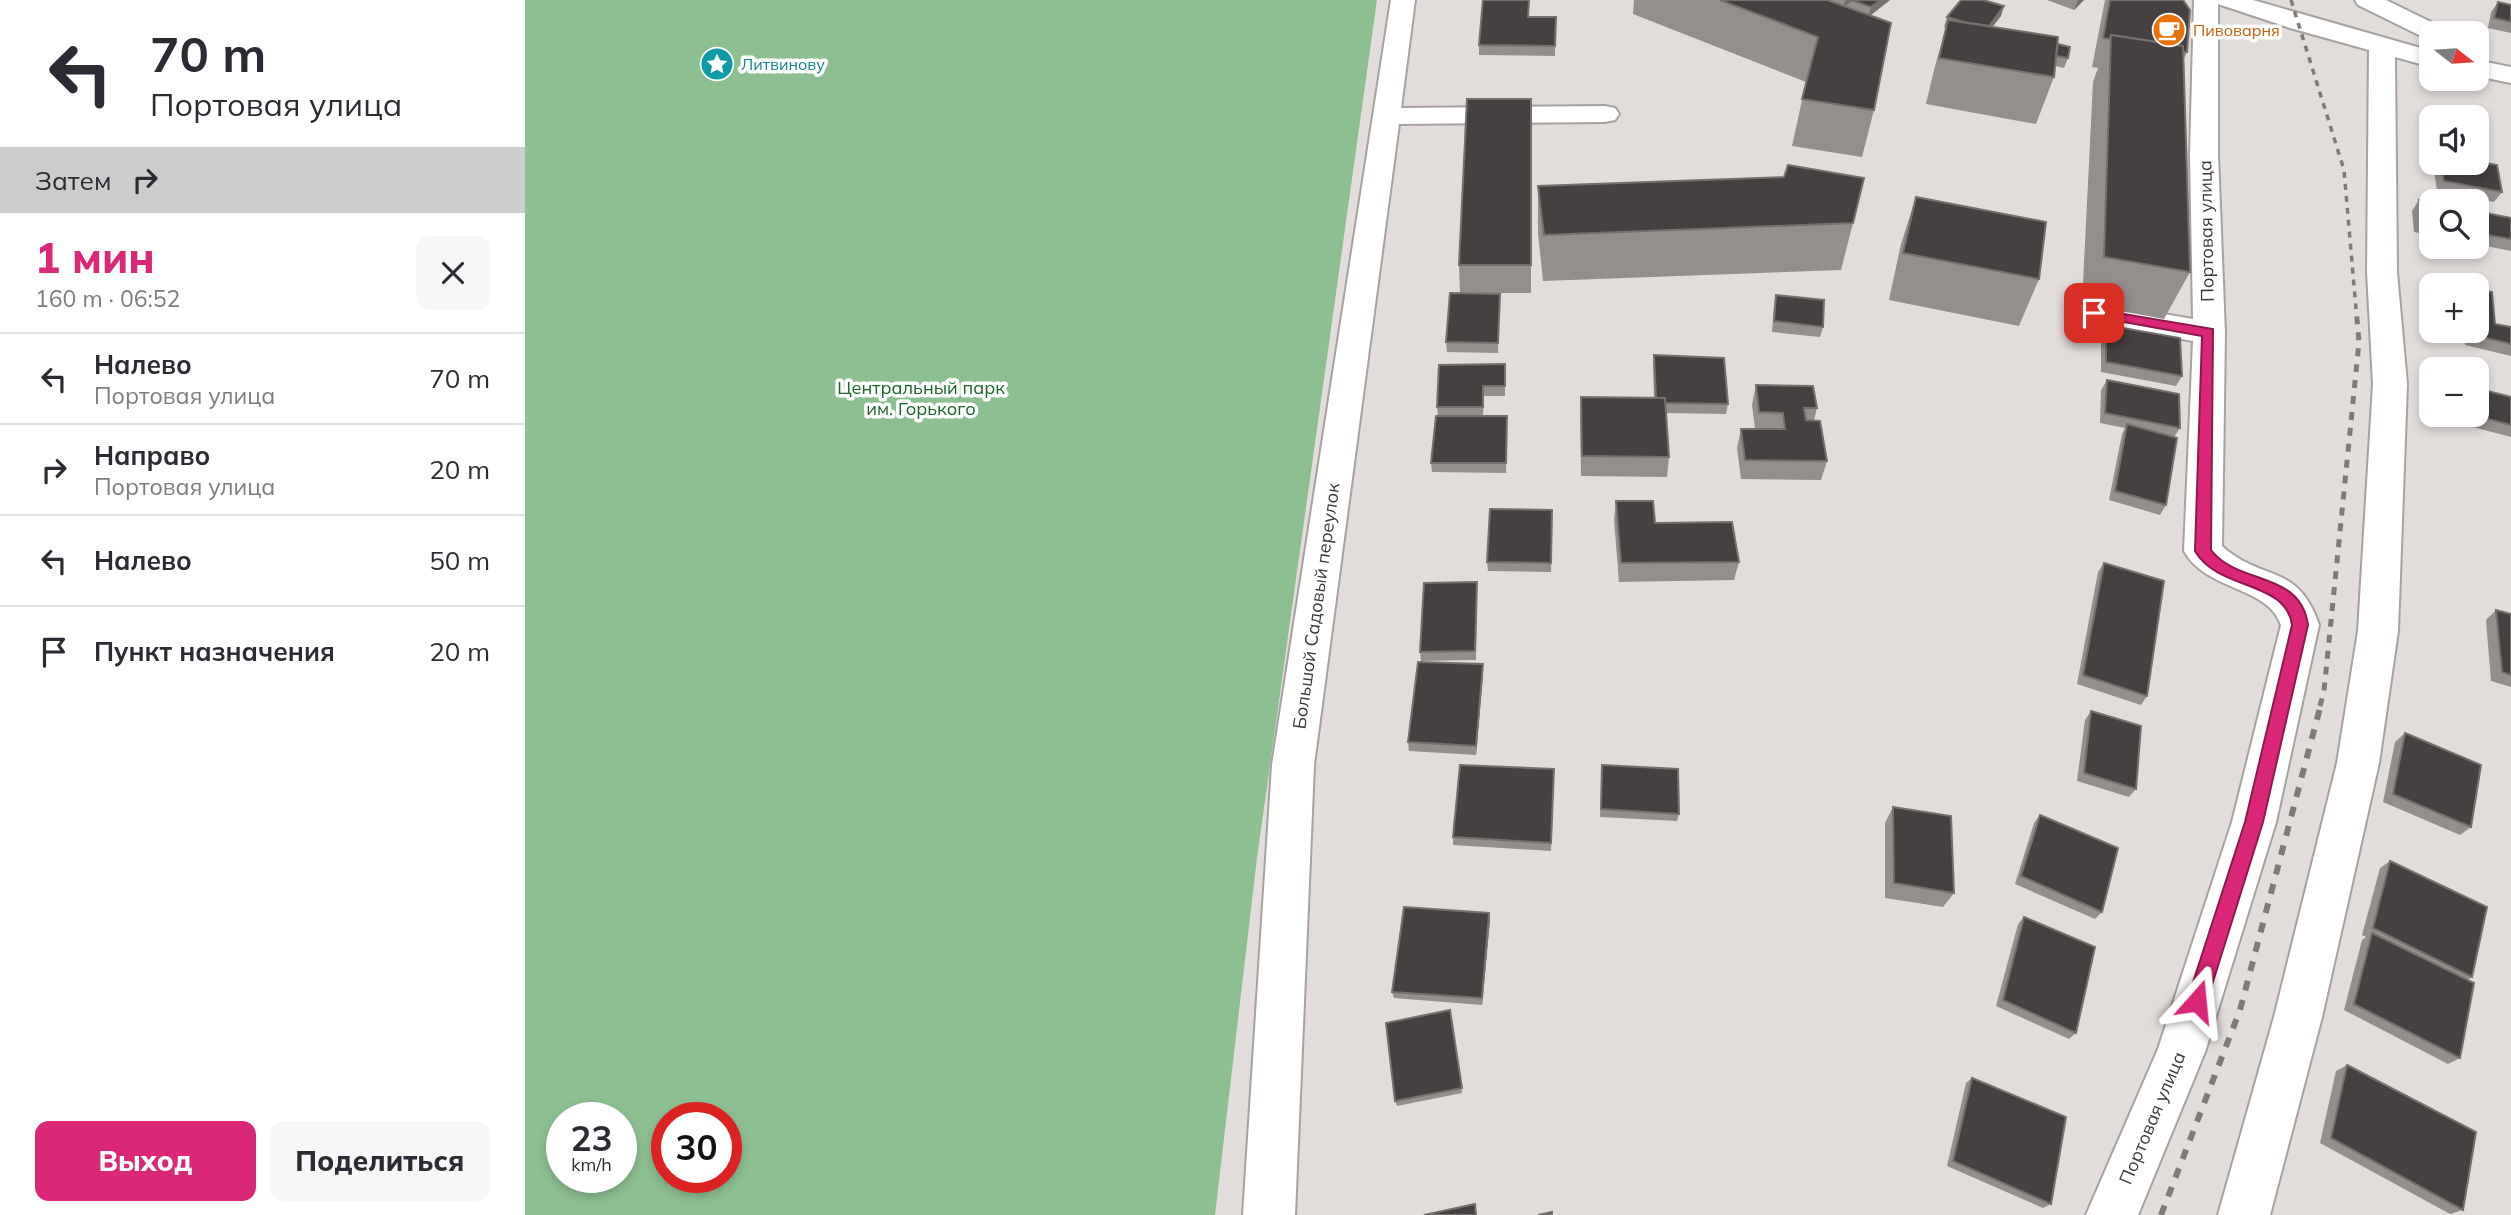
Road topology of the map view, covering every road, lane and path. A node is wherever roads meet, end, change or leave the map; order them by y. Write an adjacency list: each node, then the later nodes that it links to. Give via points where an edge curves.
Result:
1 (1403, 0): 11 (street, Большой Садовый переулок)
2 (2206, 0): 13 (street, Портовая улица)
3 (2228, 0): 6 (street)
4 (2367, 0): 5 (street)
5 (2431, 21)
6 (2382, 46): 7 (street); 16 (street, via 2382,272 2390,384 2378,631 2358,763 2298,1017)
7 (2419, 55)
8 (2489, 71): 9 (street)
9 (2511, 75)
10 (1605, 114): 11 (street)
11 (1387, 116): 14 (street, Большой Садовый переулок, via 1293,765)
12 (2094, 313): 13 (street)
13 (2209, 333): 15 (street, Портовая улица, via 2203,551 2226,572 2274,589 2288,599 2298,612 2300,625 2254,822 2181,1052)
14 (1269, 1215)
15 (2112, 1215)
16 (2244, 1215)

